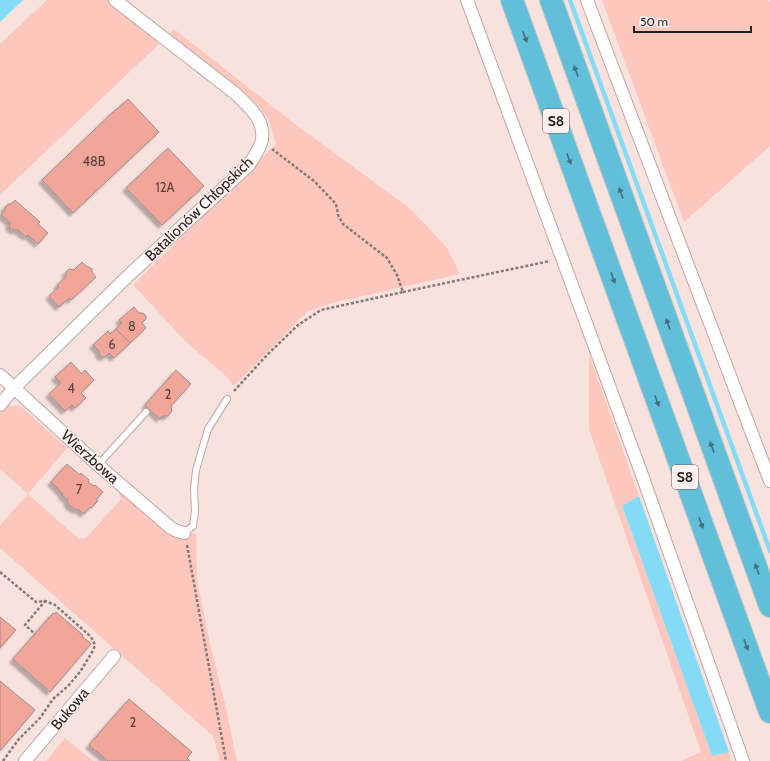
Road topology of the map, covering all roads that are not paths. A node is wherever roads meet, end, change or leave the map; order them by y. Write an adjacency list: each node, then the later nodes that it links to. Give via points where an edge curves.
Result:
1 (115, 0): 7 (street, Batalionów Chłopskich, via 253,110 262,126 262,141 248,165 130,274)
2 (467, 0): 18 (street, via 642,476)
3 (512, 0): 16 (highway, S8, one-way to 16)
4 (551, 0): 14 (highway, S8, one-way to 4)
5 (587, 0): 12 (street)
6 (0, 375): 7 (street, Wierzbowa)
7 (14, 388): 9 (street, Batalionów Chłopskich); 11 (street, Wierzbowa)
8 (227, 399): 13 (lane, via 208,429 196,470 193,526)
9 (0, 405)
10 (146, 412): 11 (lane)
11 (98, 465): 13 (street, Wierzbowa, via 171,528)
12 (770, 481)
13 (184, 532)
14 (770, 606)
15 (114, 656): 17 (street, Bukowa)
16 (770, 712)
17 (25, 761)
18 (743, 761)

